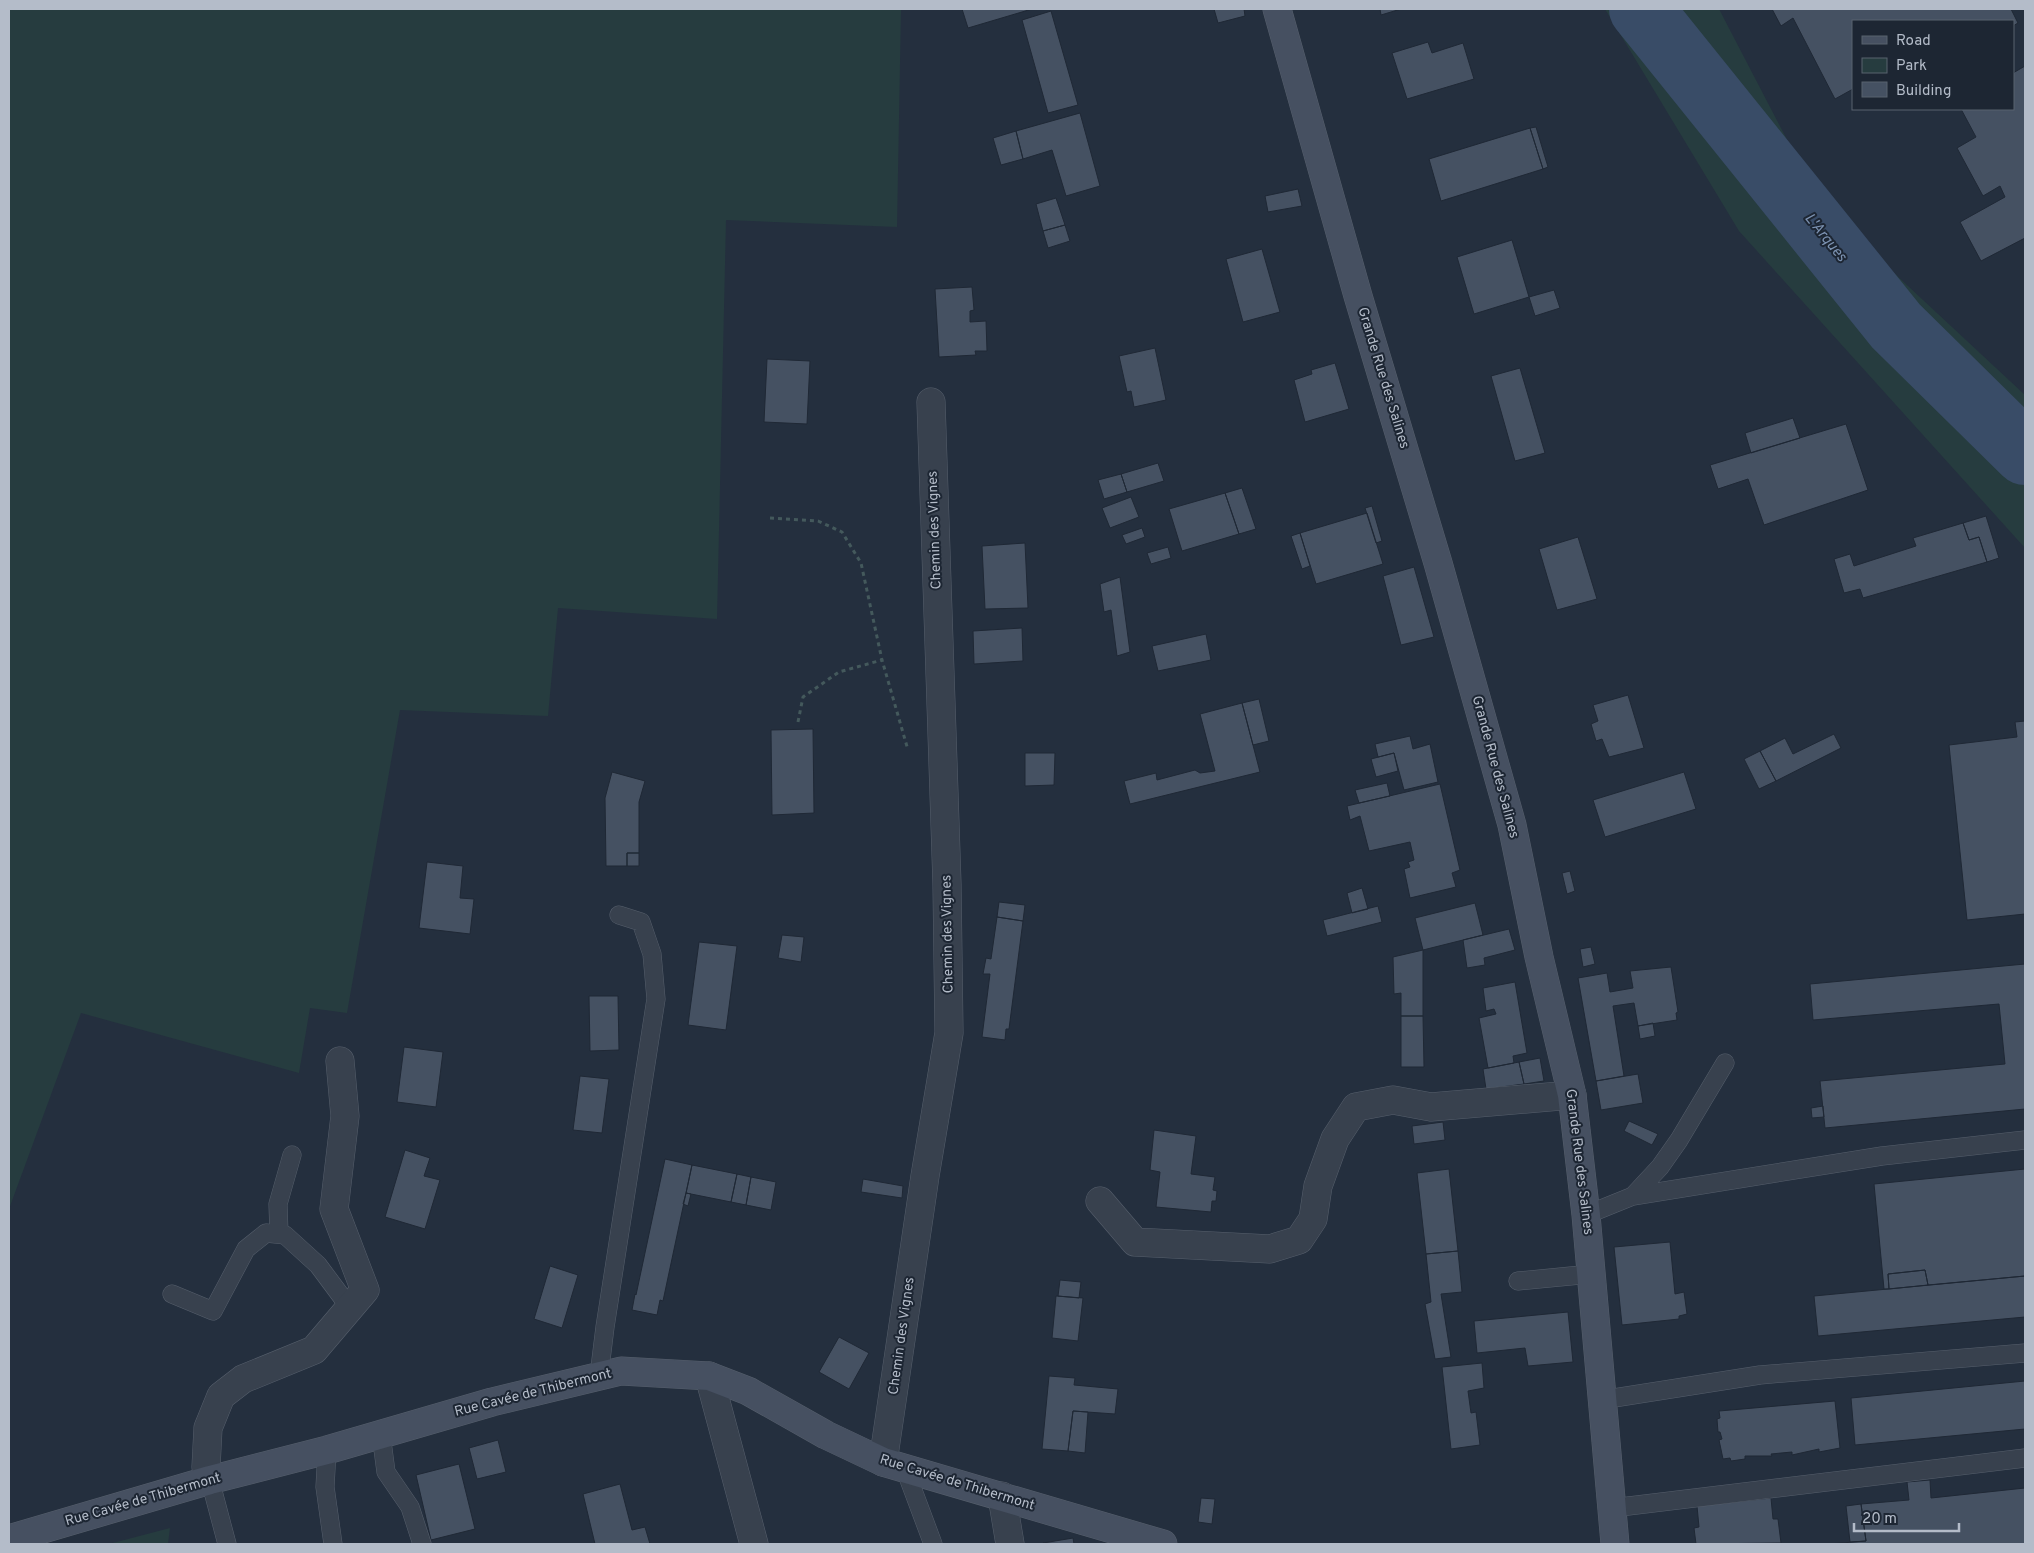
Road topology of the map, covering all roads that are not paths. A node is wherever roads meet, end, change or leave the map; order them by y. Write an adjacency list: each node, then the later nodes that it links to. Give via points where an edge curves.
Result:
1 (1278, 9): 6 (main road, Grande Rue des Salines, via 1509,816)
2 (931, 402): 24 (street, Chemin des Vignes, via 949,1033 924,1176)
3 (619, 915): 18 (lane, via 641,922 652,954 656,999)
4 (340, 1061): 16 (street, via 345,1116 334,1209 365,1290)
5 (1725, 1062): 9 (lane, via 1679,1140)
6 (1572, 1095): 10 (street, via 1431,1107 1393,1100 1356,1107 1335,1139 1318,1186 1314,1219 1299,1240 1270,1249 1135,1242); 11 (main road, Grande Rue des Salines)
7 (2025, 1140): 9 (lane, via 1882,1156)
8 (292, 1155): 12 (lane, via 278,1204)
9 (1633, 1196): 11 (lane)
10 (1100, 1201)
11 (1586, 1215): 13 (main road, Grande Rue des Salines)
12 (279, 1234): 15 (lane, via 266,1233 246,1249 213,1311); 16 (lane, via 285,1235 318,1265)
13 (1591, 1274): 14 (lane); 20 (main road, Grande Rue des Salines)
14 (1518, 1281)
15 (172, 1294)
16 (350, 1308): 25 (street, via 314,1350 243,1379 221,1396 208,1428 206,1467)
17 (2025, 1353): 20 (lane, via 1760,1375)
18 (599, 1376): 19 (main road, Rue Cavée de Thibermont, via 621,1371); 21 (main road, Rue Cavée de Thibermont)
19 (709, 1376): 24 (main road, Rue Cavée de Thibermont, via 748,1392 826,1436); 32 (street)
20 (1602, 1400): 27 (main road, Grande Rue des Salines)
21 (381, 1434): 22 (main road, Rue Cavée de Thibermont); 31 (lane, via 386,1472 410,1507)
22 (327, 1450): 25 (main road, Rue Cavée de Thibermont); 30 (lane, via 325,1487)
23 (2025, 1458): 27 (lane)
24 (894, 1466): 26 (main road, Rue Cavée de Thibermont); 33 (lane)
25 (210, 1480): 28 (main road, Rue Cavée de Thibermont); 29 (lane)
26 (1002, 1496): 34 (street); 35 (main road, Rue Cavée de Thibermont)
27 (1612, 1508): 36 (main road, Grande Rue des Salines)
28 (9, 1539)
29 (227, 1544)
30 (333, 1544)
31 (422, 1544)
32 (754, 1544)
33 (933, 1544)
34 (1010, 1544)
35 (1163, 1544)
36 (1616, 1544)

